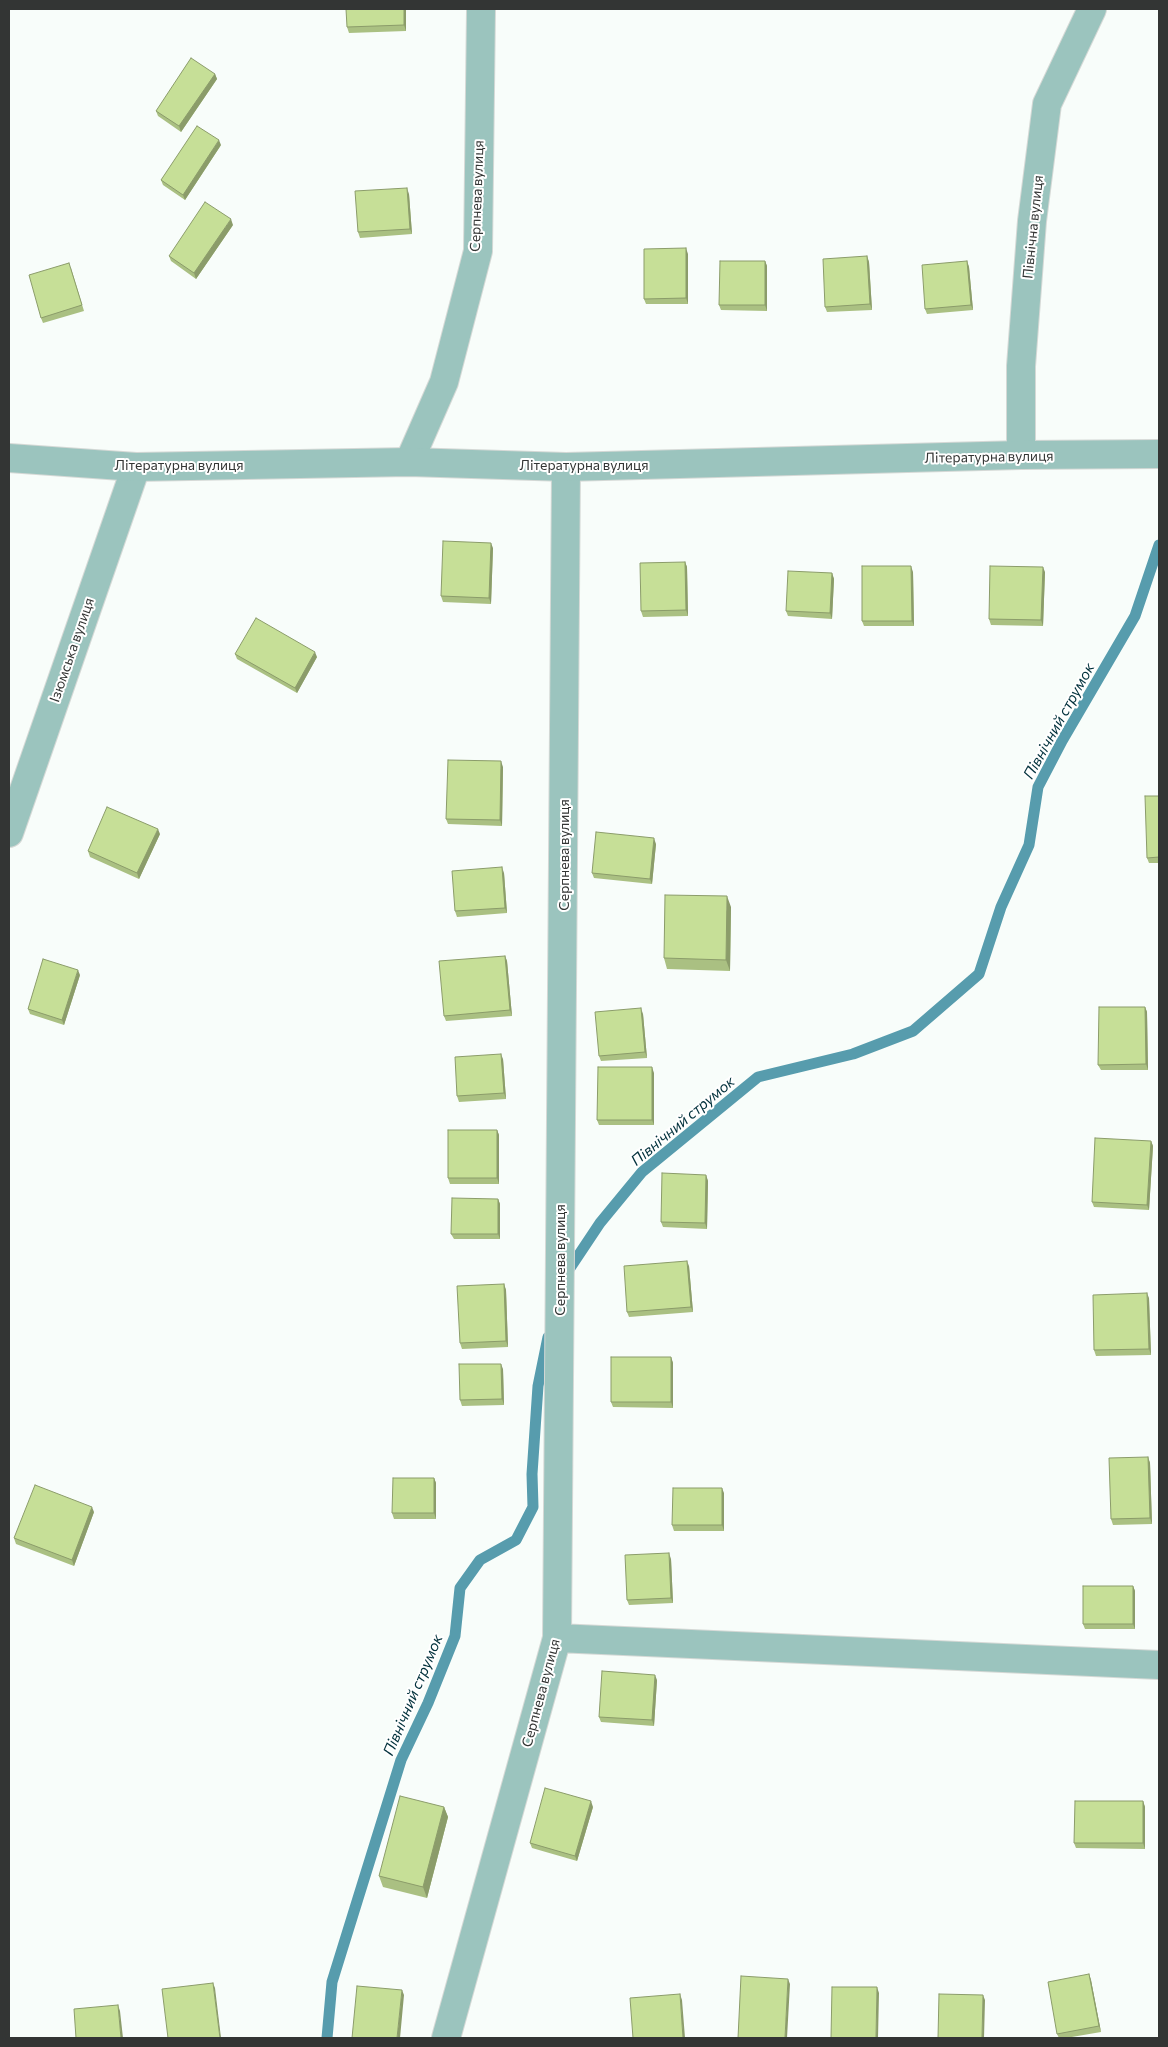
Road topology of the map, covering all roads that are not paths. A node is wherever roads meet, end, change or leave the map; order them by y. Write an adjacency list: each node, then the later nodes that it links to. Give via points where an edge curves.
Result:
1 (482, 9): 6 (street, Серпнева вулиця, via 478,251 444,382)
2 (1092, 9): 4 (street, Північна вулиця, via 1047,104 1032,221 1021,366)
3 (1159, 454): 4 (street, Літературна вулиця)
4 (1021, 456): 8 (street, Літературна вулиця)
5 (9, 458): 7 (street, Літературна вулиця)
6 (409, 462): 7 (street, Літературна вулиця); 8 (street, Літературна вулиця)
7 (136, 467): 9 (street, Ізюмська вулиця)
8 (566, 467): 10 (street, Серпнева вулиця)
9 (9, 833)
10 (557, 1638): 11 (street); 12 (street, Серпнева вулиця)
11 (1159, 1665)
12 (446, 2038)

